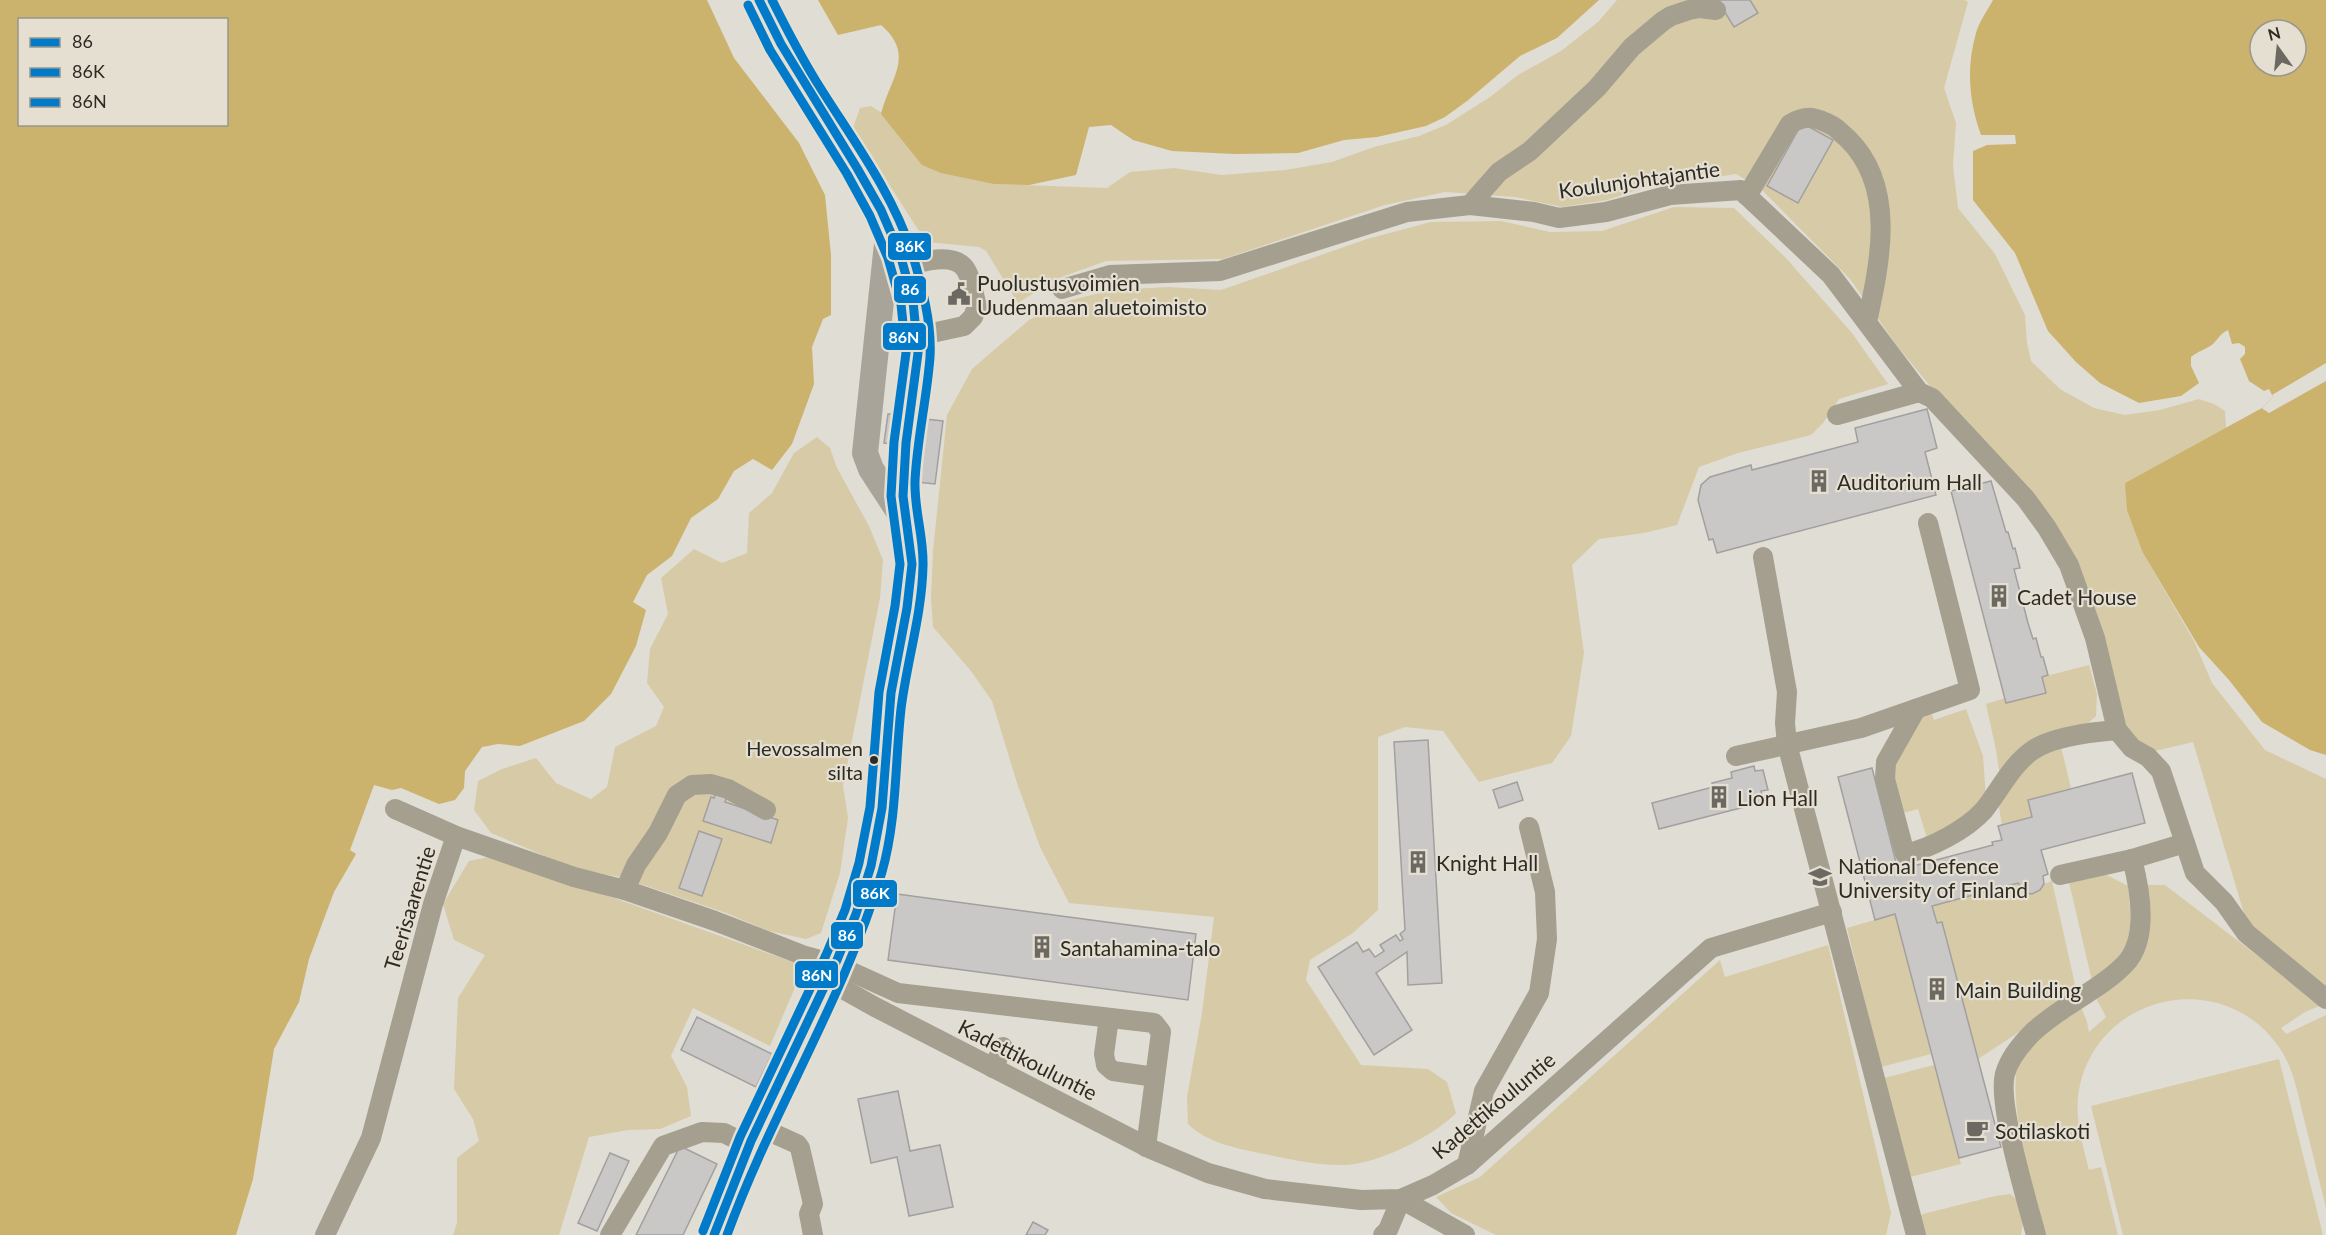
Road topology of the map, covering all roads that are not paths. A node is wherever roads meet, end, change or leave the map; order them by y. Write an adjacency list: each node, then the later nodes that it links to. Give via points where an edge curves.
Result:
1 (759, 0): 5 (main road, via 774,33 853,159 889,227)
2 (1716, 10): 4 (street, via 1680,12 1664,21 1632,47 1597,88 1530,151 1499,172)
3 (1747, 196): 4 (street, Koulunjohtajantie, via 1741,190 1670,195 1606,212 1559,218); 7 (street, Koulunjohtajantie, via 1831,275); 7 (street, via 1790,124 1802,117 1818,118 1857,148 1878,197 1881,230 1878,274)
4 (1470, 205): 6 (street, Koulunjohtajantie, via 1407,212 1220,272 1110,275)
5 (894, 270): 8 (main road); 9 (main road, via 912,297); 9 (street, via 936,260 958,262 966,269 977,307 973,317 964,326)
6 (1062, 289)
7 (1867, 322): 10 (street, Koulunjohtajantie)
8 (877, 336): 9 (street); 12 (main road, via 865,453)
9 (918, 336): 12 (main road, via 904,473)
10 (1919, 392): 11 (street); 16 (street, Koulunjohtajantie, via 1932,398 2026,499 2069,565 2095,638)
11 (1837, 415)
12 (905, 521): 28 (main road, via 911,574 890,708 877,843 852,928)
13 (1928, 523): 15 (street, via 1970,690)
14 (1763, 557): 17 (street, via 1787,692)
15 (1916, 709): 16 (street, via 1886,762 1885,779 1905,855 1927,849 1983,812 2017,765 2034,749 2064,738); 17 (street, via 1861,728)
16 (2117, 730): 23 (street, via 2160,771)
17 (1787, 744): 18 (street); 27 (street)
18 (1736, 756)
19 (395, 809): 22 (street)
20 (766, 810): 26 (street, via 728,789 711,784 692,785 677,795)
21 (1529, 827): 36 (street, via 1545,900 1547,939 1539,993 1484,1091)
22 (456, 836): 26 (street, Teerisaarentie, via 574,877); 38 (street, Teerisaarentie, via 433,904 371,1138)
23 (2185, 843): 24 (street); 29 (street, via 2195,873 2224,902 2246,933)
24 (2132, 859): 25 (street); 45 (street, via 2141,918 2134,951 2126,964 2039,1026 2022,1043 2005,1074 2004,1101)
25 (2060, 875)
26 (625, 890): 28 (street, Teerisaarentie, via 805,956)
27 (1832, 912): 36 (street, Kadettikouluntie, via 1711,948); 44 (street)
28 (831, 972): 30 (street, via 898,993); 32 (street, Kadettikouluntie); 34 (main road)
29 (2326, 999)
30 (1109, 1018): 33 (street, via 1106,1065 1113,1071); 33 (street, via 1154,1023 1161,1032)
31 (1003, 1047): 32 (street)
32 (993, 1068): 35 (street, Kadettikouluntie)
33 (1155, 1077): 35 (street)
34 (753, 1135): 39 (street, via 702,1132 663,1146); 40 (main road); 41 (street, via 797,1144 800,1148 813,1204 809,1215)
35 (1146, 1147): 37 (street, Kadettikouluntie, via 1208,1173 1265,1189 1353,1200)
36 (1467, 1165): 37 (street, Kadettikouluntie)
37 (1401, 1198): 42 (street); 43 (street)
38 (325, 1235)
39 (610, 1235)
40 (714, 1235)
41 (813, 1235)
42 (1383, 1235)
43 (1465, 1235)
44 (1916, 1235)
45 (2036, 1235)

